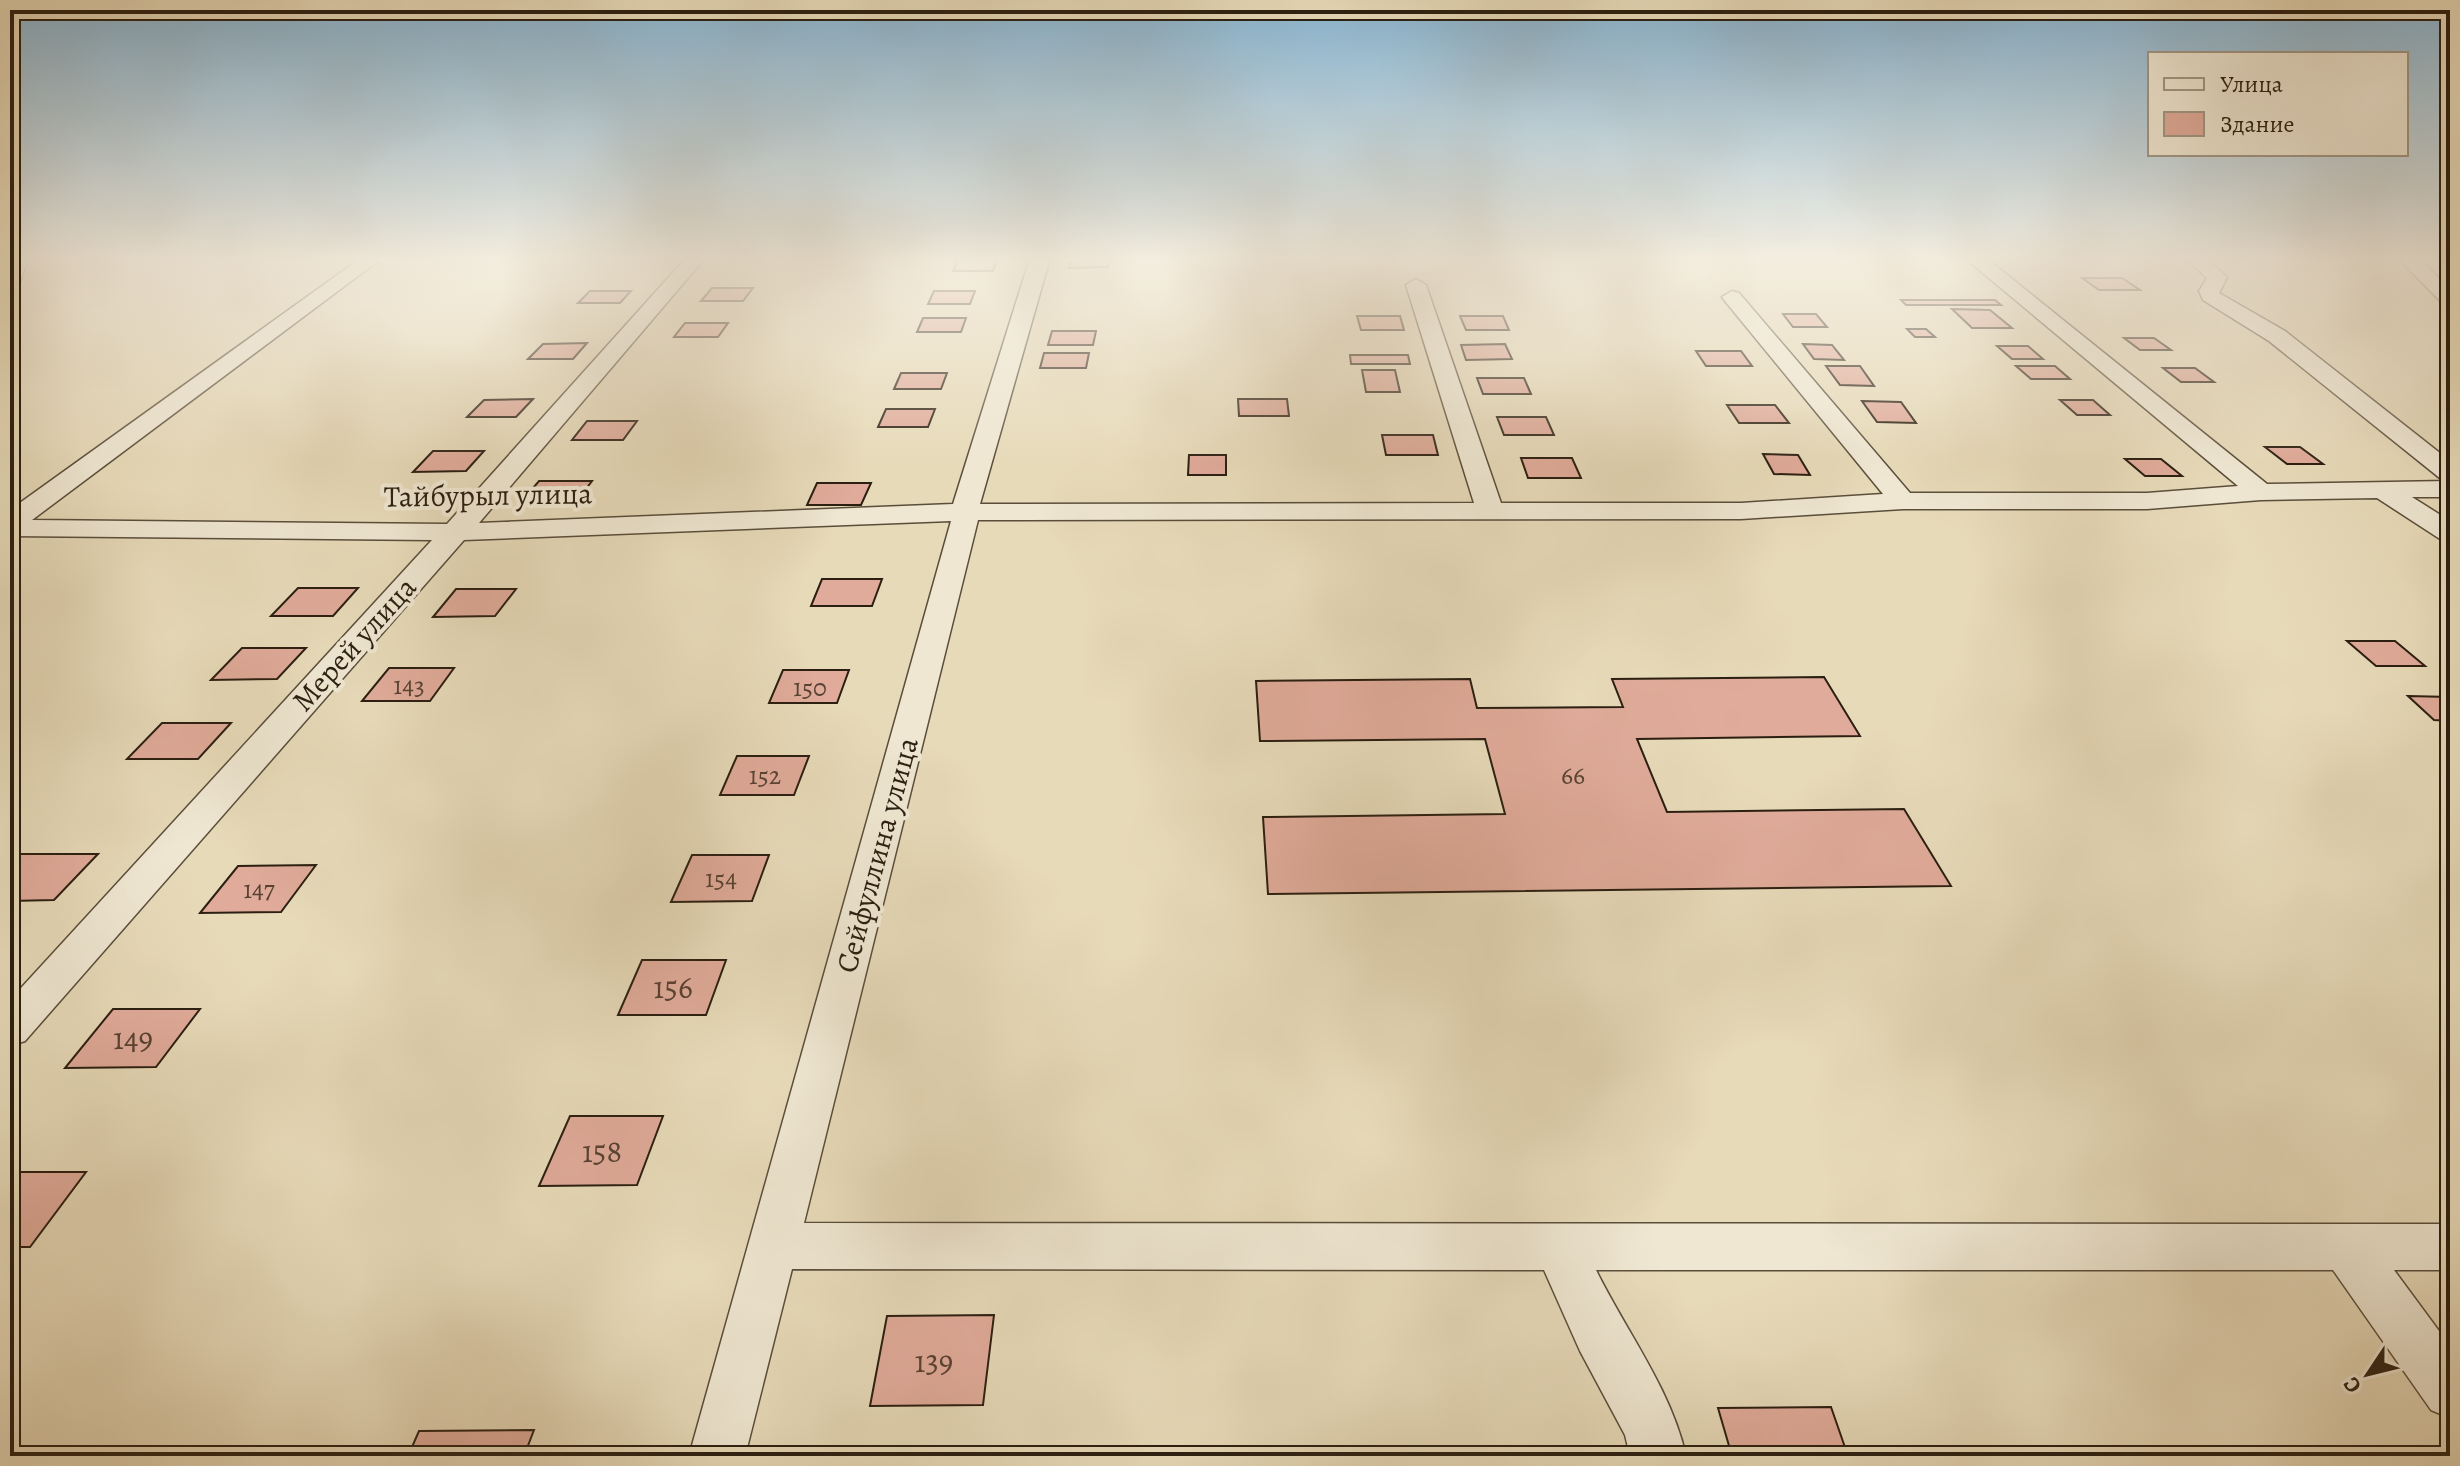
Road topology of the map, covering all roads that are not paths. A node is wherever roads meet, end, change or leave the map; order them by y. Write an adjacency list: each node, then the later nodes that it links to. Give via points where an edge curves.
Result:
1 (280, 326): 15 (street)
2 (636, 326): 16 (street, Мерей улица)
3 (1020, 326): 14 (street, Сейфуллина улица)
4 (1430, 326): 13 (street)
5 (1757, 326): 12 (street)
6 (2058, 326): 11 (street)
7 (2261, 326): 8 (street)
8 (2450, 474)
9 (2450, 489): 10 (street, Тайбурыл улица)
10 (2382, 490): 11 (street, Тайбурыл улица); 17 (street)
11 (2261, 492): 12 (street, Тайбурыл улица, via 2147,501)
12 (1903, 501): 13 (street, Тайбурыл улица, via 1741,511)
13 (1490, 510): 14 (street, Тайбурыл улица)
14 (967, 512): 16 (street, Тайбурыл улица); 21 (street, Сейфуллина улица)
15 (10, 526): 16 (street, Тайбурыл улица)
16 (455, 532): 18 (street, Мерей улица)
17 (2450, 533)
18 (10, 1029)
19 (1558, 1244): 20 (street); 21 (street); 25 (street, via 1652,1428)
20 (2345, 1245): 22 (street); 23 (street)
21 (773, 1246): 24 (street, Сейфуллина улица)
22 (2450, 1247)
23 (2450, 1391)
24 (717, 1456)
25 (1658, 1456)

